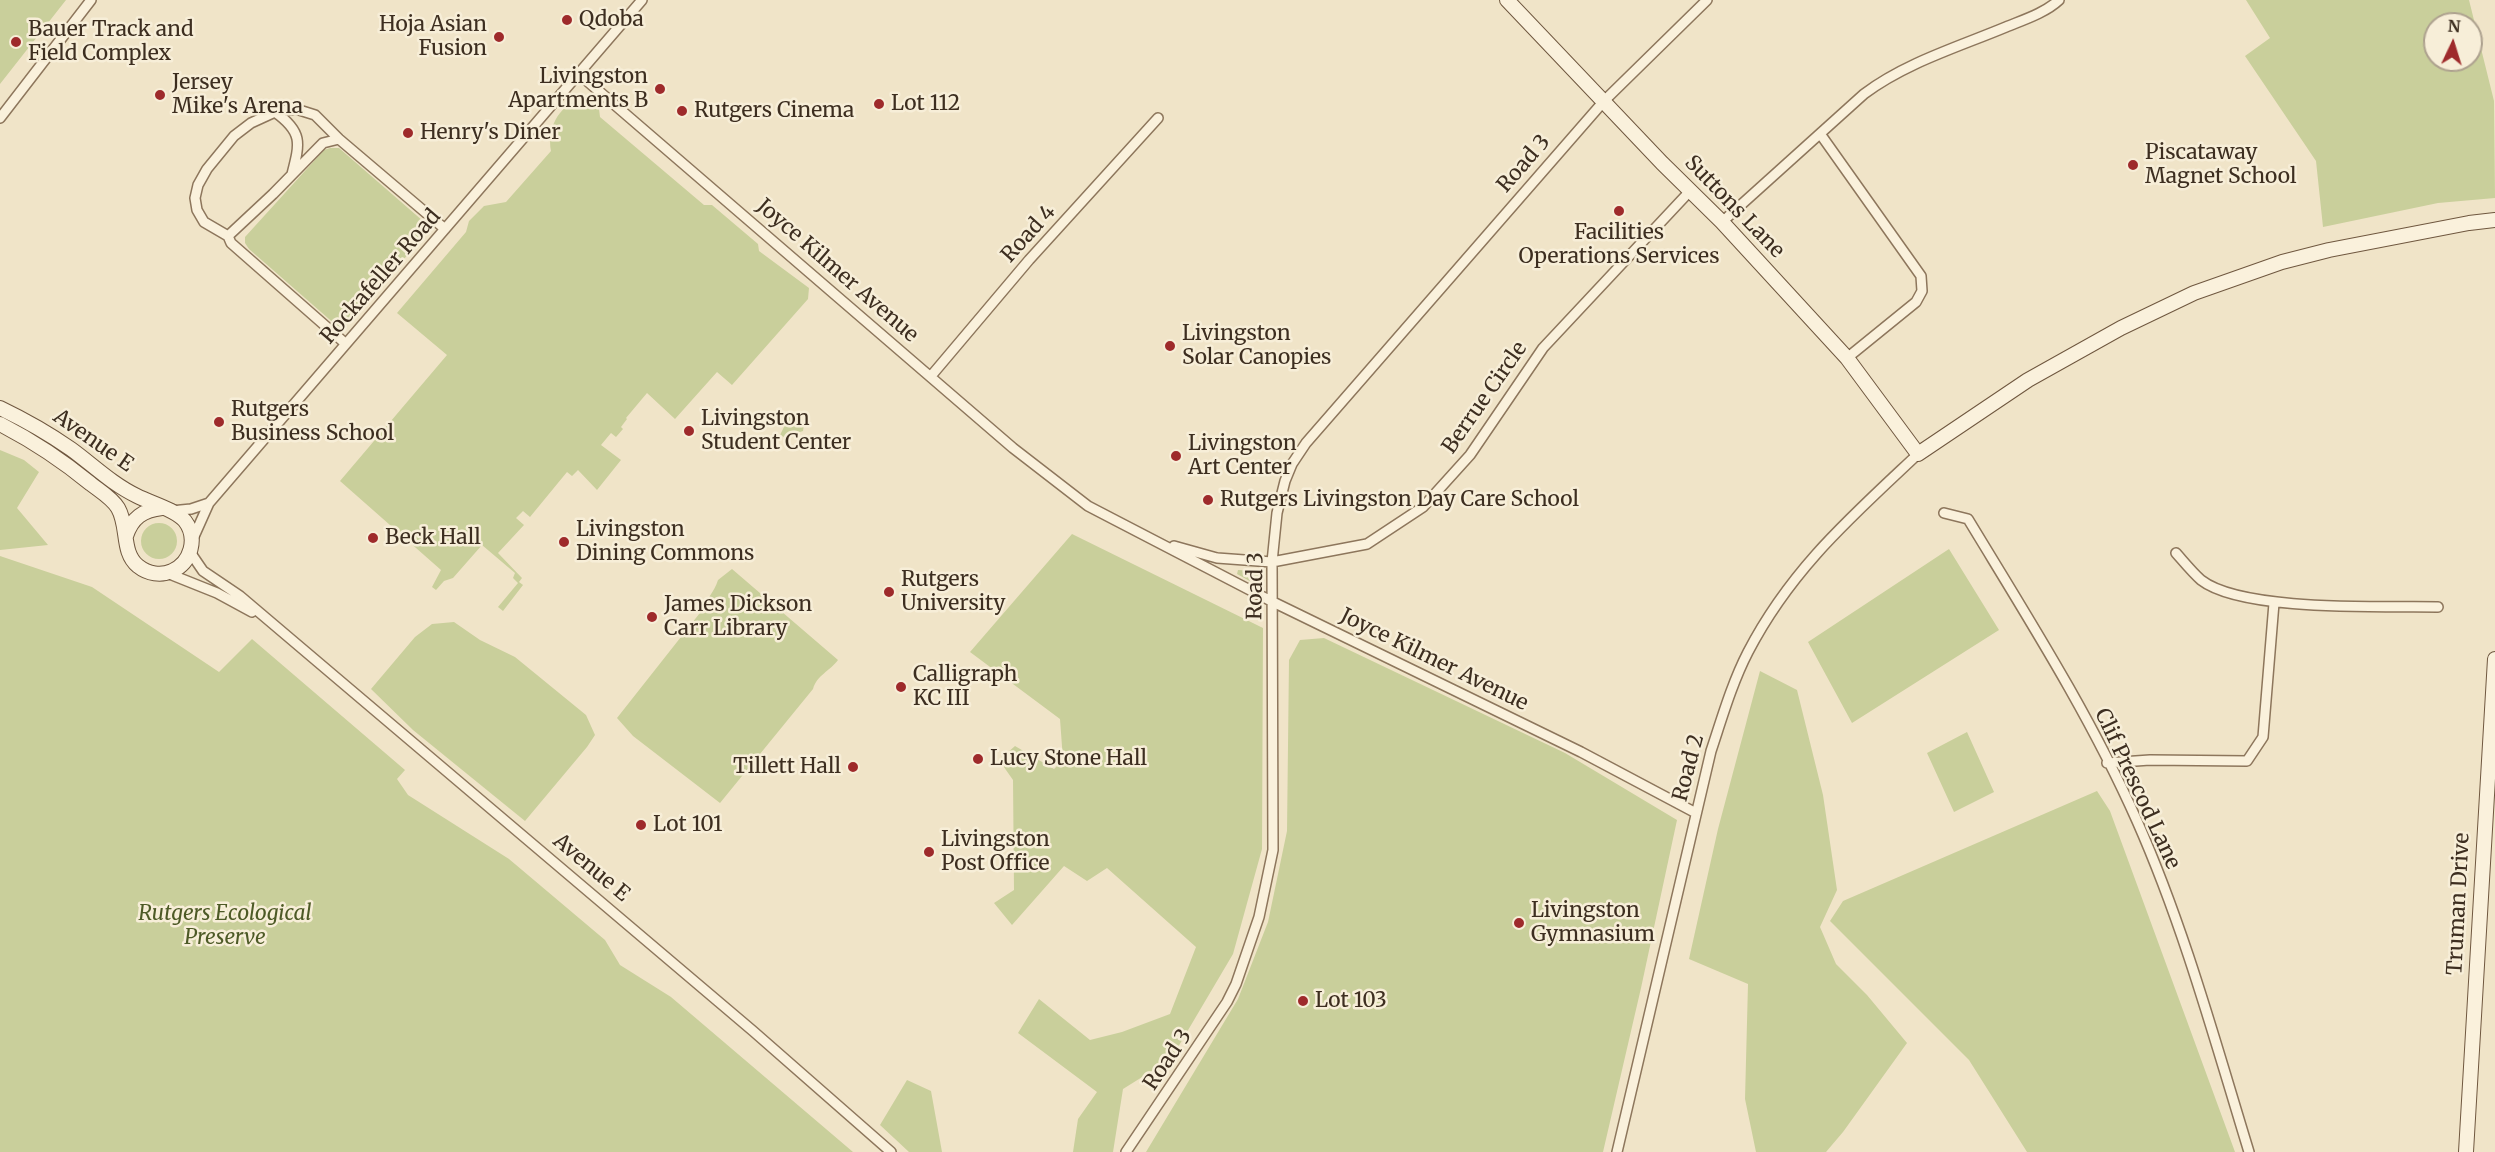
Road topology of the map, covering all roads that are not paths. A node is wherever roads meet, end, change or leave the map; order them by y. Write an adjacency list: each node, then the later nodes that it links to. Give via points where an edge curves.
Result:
1 (91, 0): 9 (street)
2 (642, 0): 6 (street)
3 (1507, 0): 7 (street, Suttons Lane)
4 (1707, 0): 7 (street, Road 3)
5 (2059, 0): 11 (street, via 1885,78)
6 (579, 74): 17 (street, Rockafeller Road); 21 (street, Joyce Kilmer Avenue)
7 (1604, 101): 14 (street, Suttons Lane); 32 (street, Road 3, via 1305,444 1285,481)
8 (274, 112): 12 (street, via 296,109 315,115); 13 (street, via 296,132 298,152); 18 (street, via 234,136 198,184 196,210 204,222)
9 (0, 118)
10 (1158, 118): 21 (street, Road 4, via 1029,260)
11 (1821, 135): 16 (street); 20 (street, via 1921,276 1922,291 1916,302)
12 (339, 140): 13 (street, via 323,143); 17 (street)
13 (291, 176): 18 (street)
14 (1690, 191): 16 (street, Suttons Lane); 32 (street, Berrue Circle, via 1543,348 1470,455 1423,507 1367,544)
15 (2495, 220): 24 (street, via 2329,250 2194,293 2028,380)
16 (1722, 222): 20 (street, Suttons Lane)
17 (445, 229): 19 (street, Rockafeller Road)
18 (228, 236): 19 (street, via 231,243)
19 (346, 344): 25 (street, Rockafeller Road)
20 (1847, 358): 24 (street, Suttons Lane)
21 (931, 376): 29 (street, Joyce Kilmer Avenue, via 1063,487 1096,510)
22 (0, 408): 26 (street, Avenue E, via 51,436 128,492)
23 (0, 424): 28 (street, Avenue E, via 61,459 106,495 124,520)
24 (1918, 454): 40 (street, Road 2, via 1824,543 1770,613 1747,654 1729,699)
25 (209, 503): 26 (street); 30 (street, Rockafeller Road)
26 (167, 510): 28 (street, via 143,513); 30 (street, Avenue E, via 186,523)
27 (1944, 513): 39 (street, Clif Prescod Lane, via 1968,519 2063,674)
28 (126, 536): 33 (street, Avenue E, via 126,547 137,566 146,572)
29 (1156, 541): 32 (street, Joyce Kilmer Avenue, via 1217,558); 34 (street, Joyce Kilmer Avenue)
30 (191, 547): 33 (street, via 177,569); 37 (street, Avenue E, via 203,571 240,596)
31 (2176, 553): 35 (street, via 2202,581 2232,594)
32 (1272, 562): 34 (street, Road 3)
33 (167, 573): 37 (street, Avenue E, via 217,592)
34 (1273, 602): 40 (street, Joyce Kilmer Avenue, via 1581,752); 42 (street, Road 3, via 1273,850 1259,917 1227,1002)
35 (2274, 603): 36 (street); 39 (street, via 2263,737 2247,761)
36 (2438, 607)
37 (262, 617): 41 (street, Avenue E, via 753,1030)
38 (2495, 659): 45 (street, Truman Drive)
39 (2107, 763): 44 (street, Clif Prescod Lane, via 2137,821 2194,970)
40 (1696, 813): 43 (street, Road 2)
41 (891, 1152)
42 (1126, 1152)
43 (1617, 1152)
44 (2249, 1152)
45 (2466, 1152)

